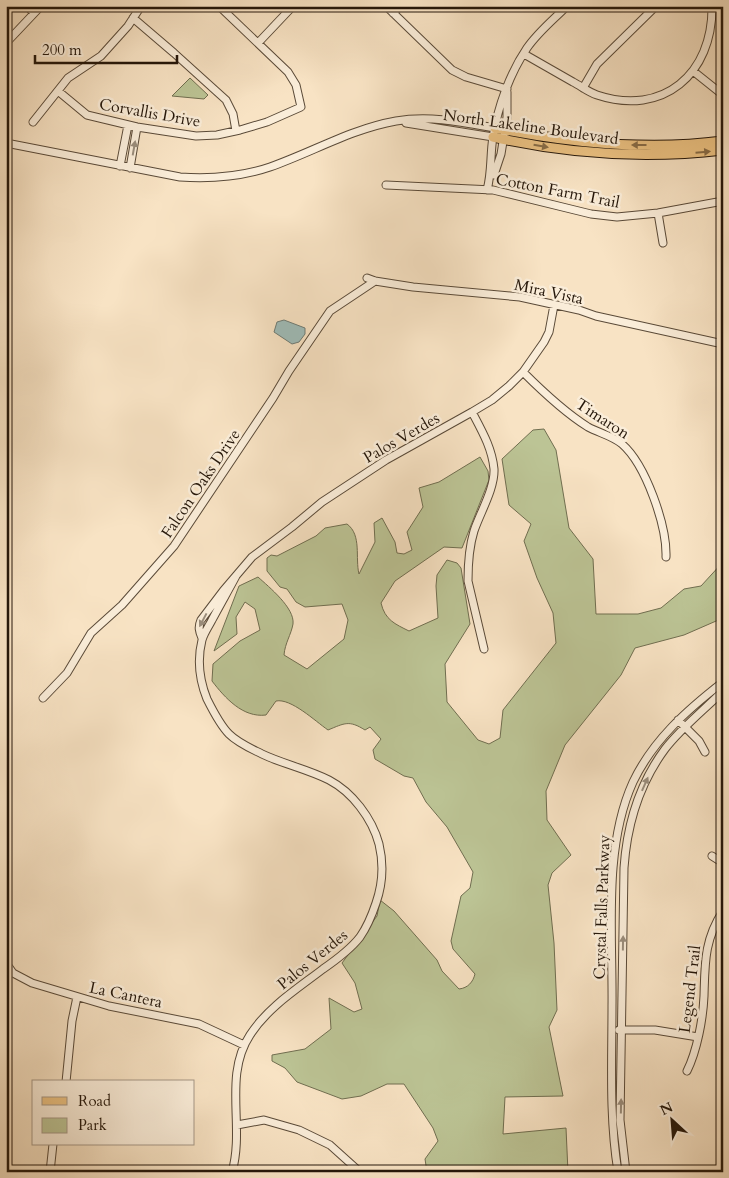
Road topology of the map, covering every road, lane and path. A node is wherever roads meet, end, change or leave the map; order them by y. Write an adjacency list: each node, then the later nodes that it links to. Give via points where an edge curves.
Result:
1 (27, 6): 12 (street)
2 (41, 6): 12 (street)
3 (141, 6): 14 (street)
4 (219, 6): 16 (street)
5 (293, 6): 16 (street)
6 (386, 6): 13 (street)
7 (400, 6): 13 (street)
8 (567, 6): 17 (street, via 542,30)
9 (656, 6): 19 (street, via 597,64)
10 (712, 7): 11 (street); 18 (street, via 708,43)
11 (723, 8)
12 (34, 13): 15 (street)
13 (393, 13): 20 (street, via 452,70)
14 (133, 18): 21 (street, via 100,56 76,71); 26 (street, via 226,100)
15 (6, 43)
16 (258, 43): 26 (street, Corvallis Drive, via 288,72 296,85 301,107)
17 (524, 54): 19 (street); 20 (street)
18 (693, 71): 19 (street, via 681,84 658,96 637,101 613,100); 22 (street)
19 (583, 88)
20 (507, 89): 27 (street); 28 (street)
21 (58, 91): 23 (street); 24 (street, Corvallis Drive, via 86,115)
22 (722, 95)
23 (33, 122)
24 (128, 125): 25 (street, Corvallis Drive); 32 (street)
25 (137, 127): 26 (street, Corvallis Drive, via 196,136); 33 (street, one-way to 25)
26 (236, 131)
27 (494, 132): 28 (main road, North Lakeline Boulevard); 33 (street, North Lakeline Boulevard, via 396,121 368,127 244,174 204,178); 35 (street)
28 (504, 134): 29 (main road, North Lakeline Boulevard, one-way to 28, via 606,144); 31 (main road, North Lakeline Boulevard, one-way to 31, via 546,147 603,154); 35 (street)
29 (723, 141)
30 (6, 143): 32 (street, North Lakeline Boulevard)
31 (723, 150)
32 (120, 166): 33 (street, North Lakeline Boulevard)
33 (130, 168)
34 (386, 185): 35 (street, Cotton Farm Trail)
35 (490, 190): 37 (street, Cotton Farm Trail, via 604,216)
36 (723, 201): 37 (street, Cotton Farm Trail)
37 (658, 213): 38 (street)
38 (663, 243)
39 (367, 278): 40 (street, Mira Vista)
40 (375, 281): 41 (street, Mira Vista, via 520,297); 49 (street, Falcon Oaks Drive, via 330,311 174,546 122,605 91,633 67,673)
41 (554, 305): 42 (street, Mira Vista); 43 (street, Palos Verdes, via 544,342)
42 (723, 344)
43 (523, 372): 44 (street, Palos Verdes, via 501,393); 45 (street, Timaron, via 552,400 597,432 621,443 629,452 654,497 666,544)
44 (472, 412): 46 (street, via 490,451 494,472 474,533 468,570); 61 (street, Palos Verdes, via 386,460 322,502 252,557 236,576 202,638 201,683 224,728 250,748 320,776 343,789 369,820 383,865 380,892 360,937 342,955 276,1005)
45 (666, 557)
46 (484, 649)
47 (723, 682): 50 (street, Crystal Falls Parkway)
48 (723, 692): 51 (street, Crystal Falls Parkway)
49 (43, 698)
50 (678, 720): 51 (street); 58 (street, Crystal Falls Parkway, via 647,757 625,803 618,827 614,854)
51 (686, 727): 52 (street); 59 (street, Crystal Falls Parkway, one-way to 51, via 626,841 635,805 648,776 666,748)
52 (705, 752)
53 (712, 856): 54 (street)
54 (723, 863)
55 (723, 912): 60 (street, Legend Trail, via 707,946)
56 (6, 963): 57 (street, La Cantera, via 24,980)
57 (77, 997): 61 (street, La Cantera, via 199,1024); 63 (street)
58 (612, 1030): 59 (street); 69 (street, Crystal Falls Parkway, via 612,1106)
59 (622, 1030): 60 (street, via 655,1030); 70 (street, Crystal Falls Parkway, one-way to 59, via 620,1120)
60 (698, 1037): 62 (street, Legend Trail)
61 (244, 1045): 64 (street, Palos Verdes, via 236,1073)
62 (687, 1071)
63 (66, 1080)
64 (237, 1125): 67 (street, Palos Verdes); 68 (street, via 264,1120 299,1130 330,1145)
65 (53, 1146): 66 (street)
66 (50, 1172)
67 (232, 1172)
68 (360, 1172)
69 (618, 1172)
70 (626, 1172)

